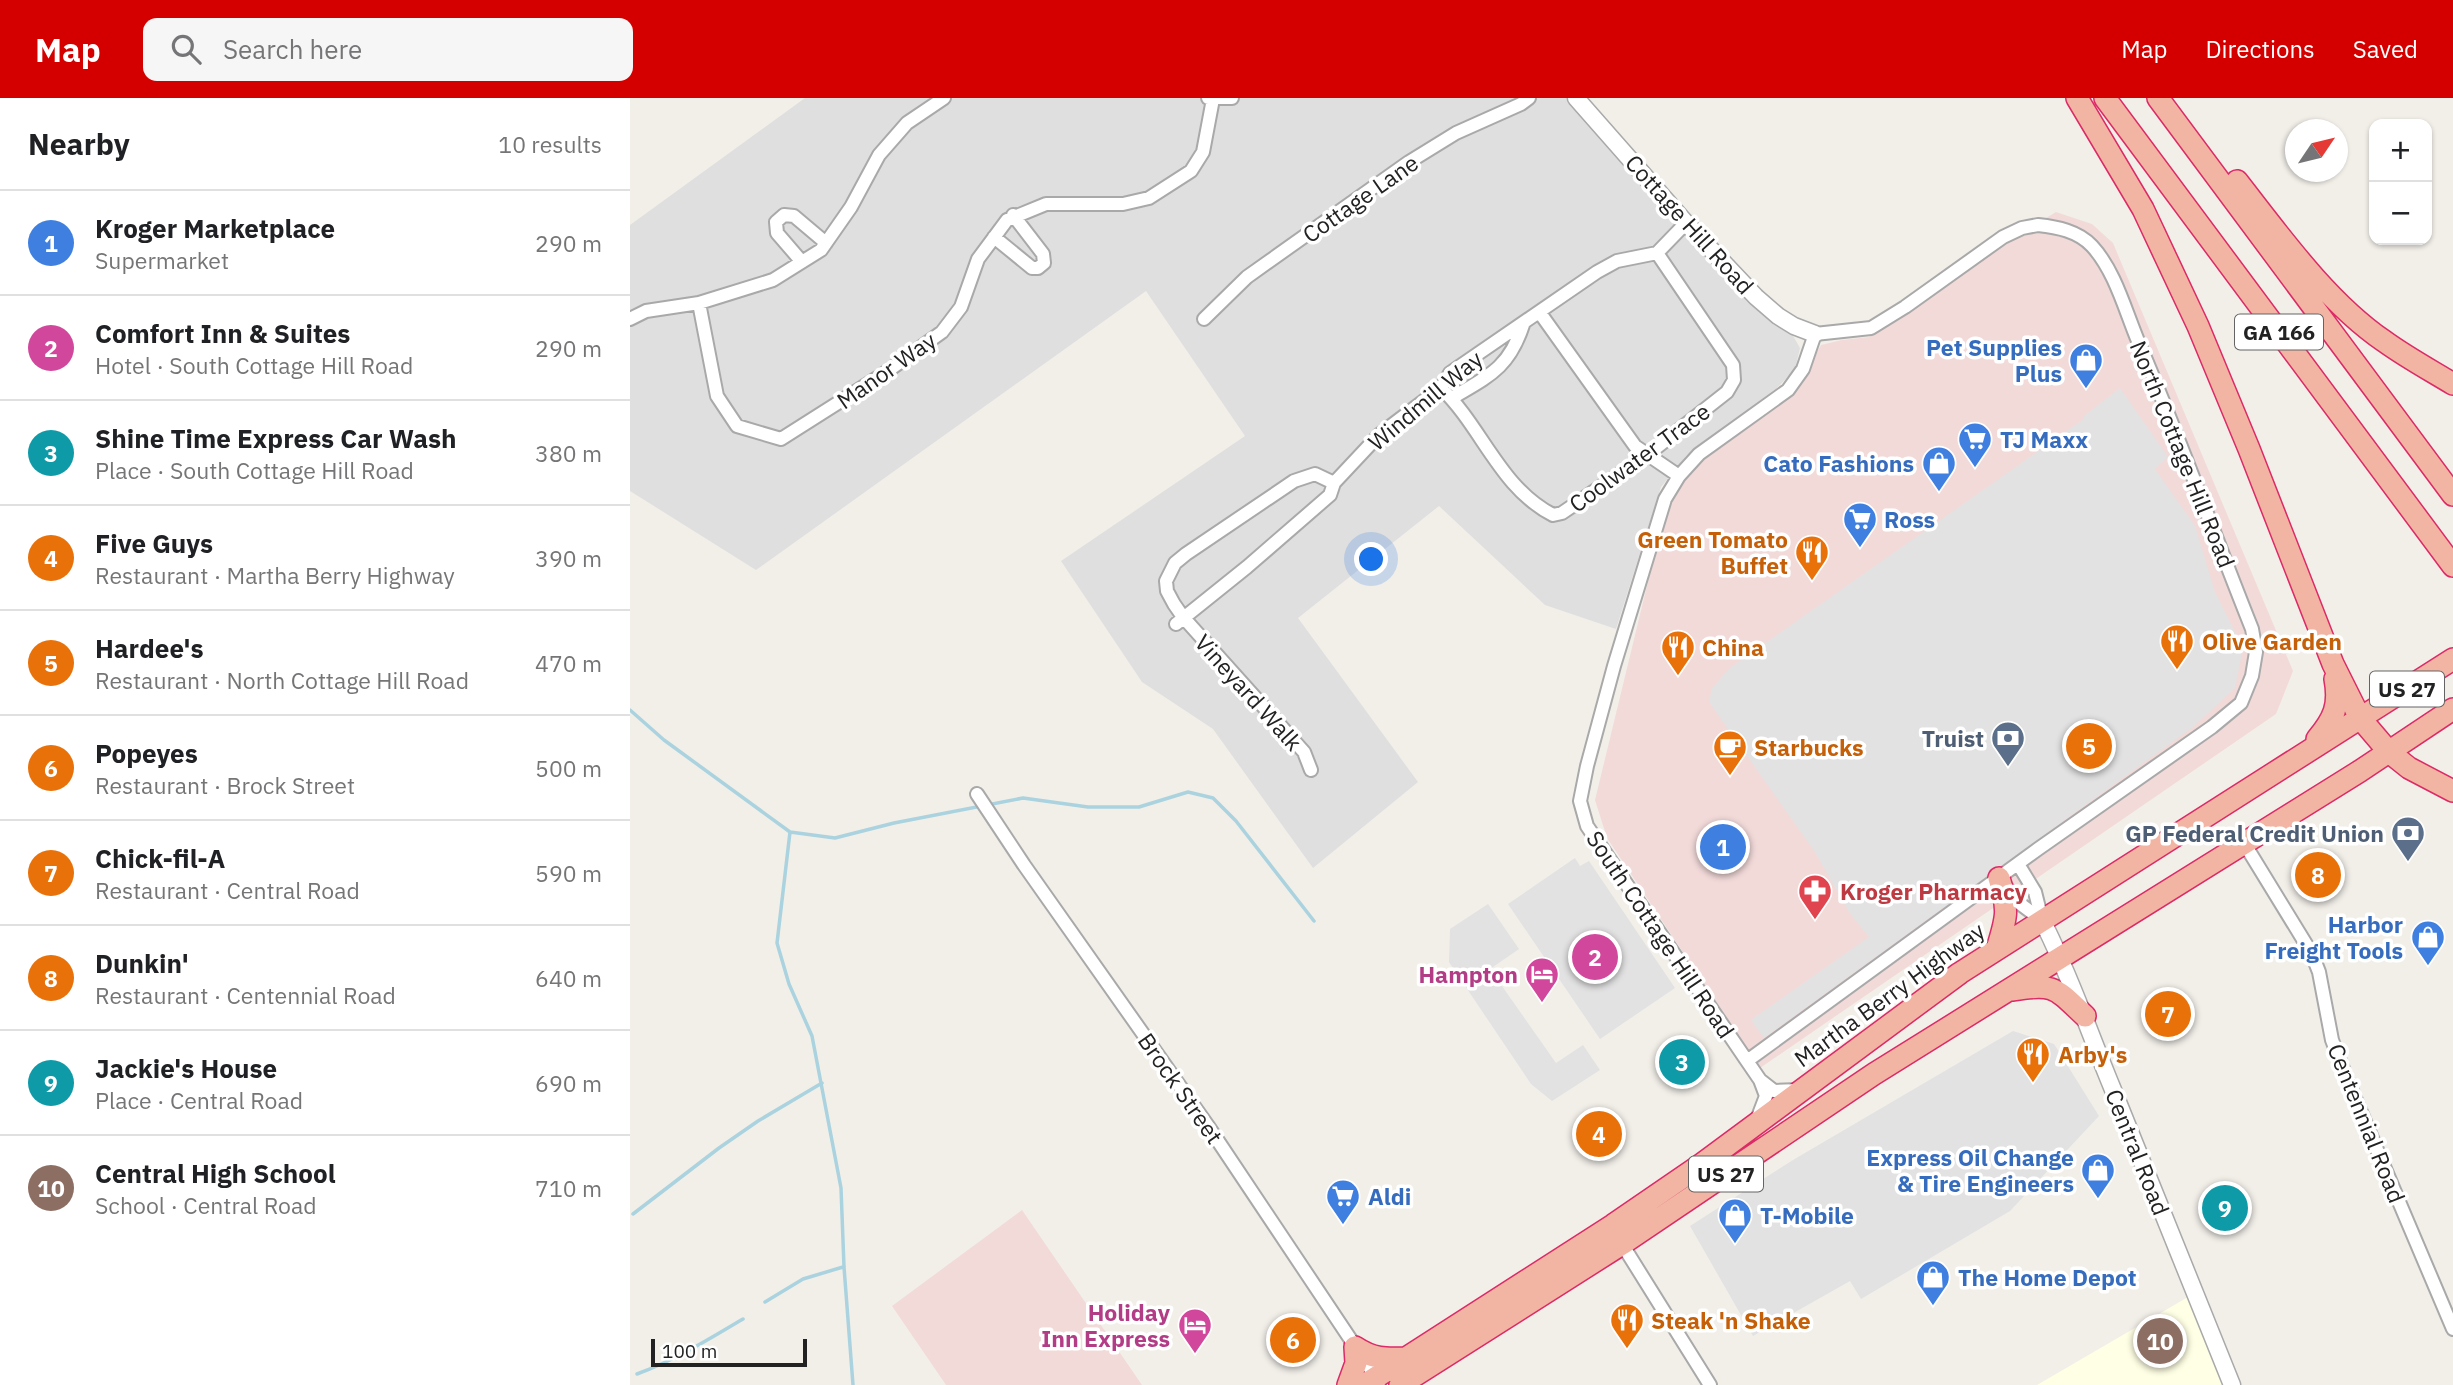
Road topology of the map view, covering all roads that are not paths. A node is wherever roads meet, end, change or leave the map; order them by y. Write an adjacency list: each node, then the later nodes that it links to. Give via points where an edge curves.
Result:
1 (944, 98): 13 (street, via 907,122 878,155)
2 (1232, 98): 9 (street)
3 (1529, 98): 18 (street, Cottage Lane, via 1409,162 1247,277)
4 (1576, 98): 11 (street, Cottage Hill Road)
5 (2077, 98): 32 (highway, via 2143,209 2198,326)
6 (2105, 98): 29 (highway, GA 166)
7 (2158, 98): 28 (highway, GA 166)
8 (2172, 98): 22 (highway, via 2328,291 2382,341)
9 (1210, 99): 10 (street, via 1203,152 1191,172 1149,198 1124,204 1046,204)
10 (1013, 215): 12 (street, Manor Way); 12 (street, via 1043,254 1044,263 1032,268)
11 (1686, 223): 14 (street); 21 (street, Cottage Hill Road, via 1765,306)
12 (994, 237): 16 (street, Manor Way, via 978,260 961,307 942,332 781,439 737,426 717,396)
13 (826, 243): 15 (street); 15 (street, via 794,216 784,215 776,222 777,233)
14 (1657, 253): 17 (street, Windmill Way, via 1616,261); 25 (street, Coolwater Trace, via 1733,365 1734,380 1727,392)
15 (802, 262): 16 (street, via 773,280)
16 (699, 303): 19 (street, via 646,311)
17 (1540, 313): 20 (street, Windmill Way); 25 (street, via 1635,446)
18 (1204, 318)
19 (630, 319)
20 (1523, 325): 23 (street, Windmill Way, via 1450,373); 24 (street, Windmill Way, via 1514,350 1501,366)
21 (1815, 334): 26 (street, South Cottage Hill Road, via 1803,369 1788,390 1699,454); 41 (street, North Cottage Hill Road, via 1871,328 2022,228 2057,227 2084,238 2111,277 2252,629 2256,652 2241,703)
22 (2453, 384)
23 (1441, 388): 24 (street, Coolwater Trace); 27 (street, Windmill Way, via 1379,435)
24 (1452, 398): 25 (street, Coolwater Trace, via 1499,467 1542,510 1553,515)
25 (1647, 455): 26 (street)
26 (1679, 476): 48 (street, South Cottage Hill Road, via 1655,528 1580,801 1587,826)
27 (1334, 483): 30 (street, Windmill Way, via 1330,495); 30 (street, via 1315,474 1294,481 1175,563 1166,581)
28 (2453, 495)
29 (2453, 566)
30 (1179, 621): 37 (street, Vineyard Walk, via 1304,752)
31 (2453, 659): 34 (highway, Martha Berry Highway / US 27)
32 (2333, 664): 34 (highway); 35 (highway, via 2335,713)
33 (2453, 709): 36 (highway, Martha Berry Highway / US 27)
34 (2360, 718): 35 (highway, Martha Berry Highway / US 27); 36 (highway)
35 (2307, 751): 43 (highway, Martha Berry Highway / US 27)
36 (2389, 752): 38 (highway, via 2409,768); 40 (highway, Martha Berry Highway / US 27)
37 (1311, 770)
38 (2453, 790)
39 (977, 793): 54 (street, Brock Street)
40 (2244, 843): 45 (highway, Martha Berry Highway / US 27); 53 (street, Centennial Road, via 2312,954 2332,1040)
41 (2018, 864): 42 (street, South Cottage Hill Road); 43 (street, Central Road, via 2035,892)
42 (1999, 878): 43 (street, Central Road, via 2019,903); 44 (highway, via 2007,903); 48 (street, South Cottage Hill Road)
43 (2042, 920): 44 (highway, Martha Berry Highway / US 27); 45 (street, Central Road)
44 (1997, 949): 50 (highway, Martha Berry Highway / US 27, via 1931,992)
45 (2061, 957): 46 (highway, Martha Berry Highway / US 27); 47 (street, Central Road)
46 (2007, 991): 47 (highway, via 2048,987); 52 (highway, Martha Berry Highway / US 27)
47 (2085, 1016): 60 (street, Central Road)
48 (1747, 1061): 49 (street)
49 (1760, 1080): 50 (street, via 1774,1091); 51 (street, via 1765,1105)
50 (1801, 1090): 51 (highway, Martha Berry Highway / US 27)
51 (1754, 1125): 52 (highway, Martha Berry Highway / US 27)
52 (1617, 1235): 55 (highway, Martha Berry Highway / US 27); 58 (highway, Martha Berry Highway / US 27); 59 (street)
53 (2453, 1329)
54 (1355, 1347): 55 (highway, via 1380,1359); 56 (street, Brock Street); 57 (highway)
55 (1407, 1357): 56 (highway, Martha Berry Highway / US 27)
56 (1374, 1382)
57 (1349, 1385)
58 (1400, 1385)
59 (1710, 1385)
60 (2232, 1385)

